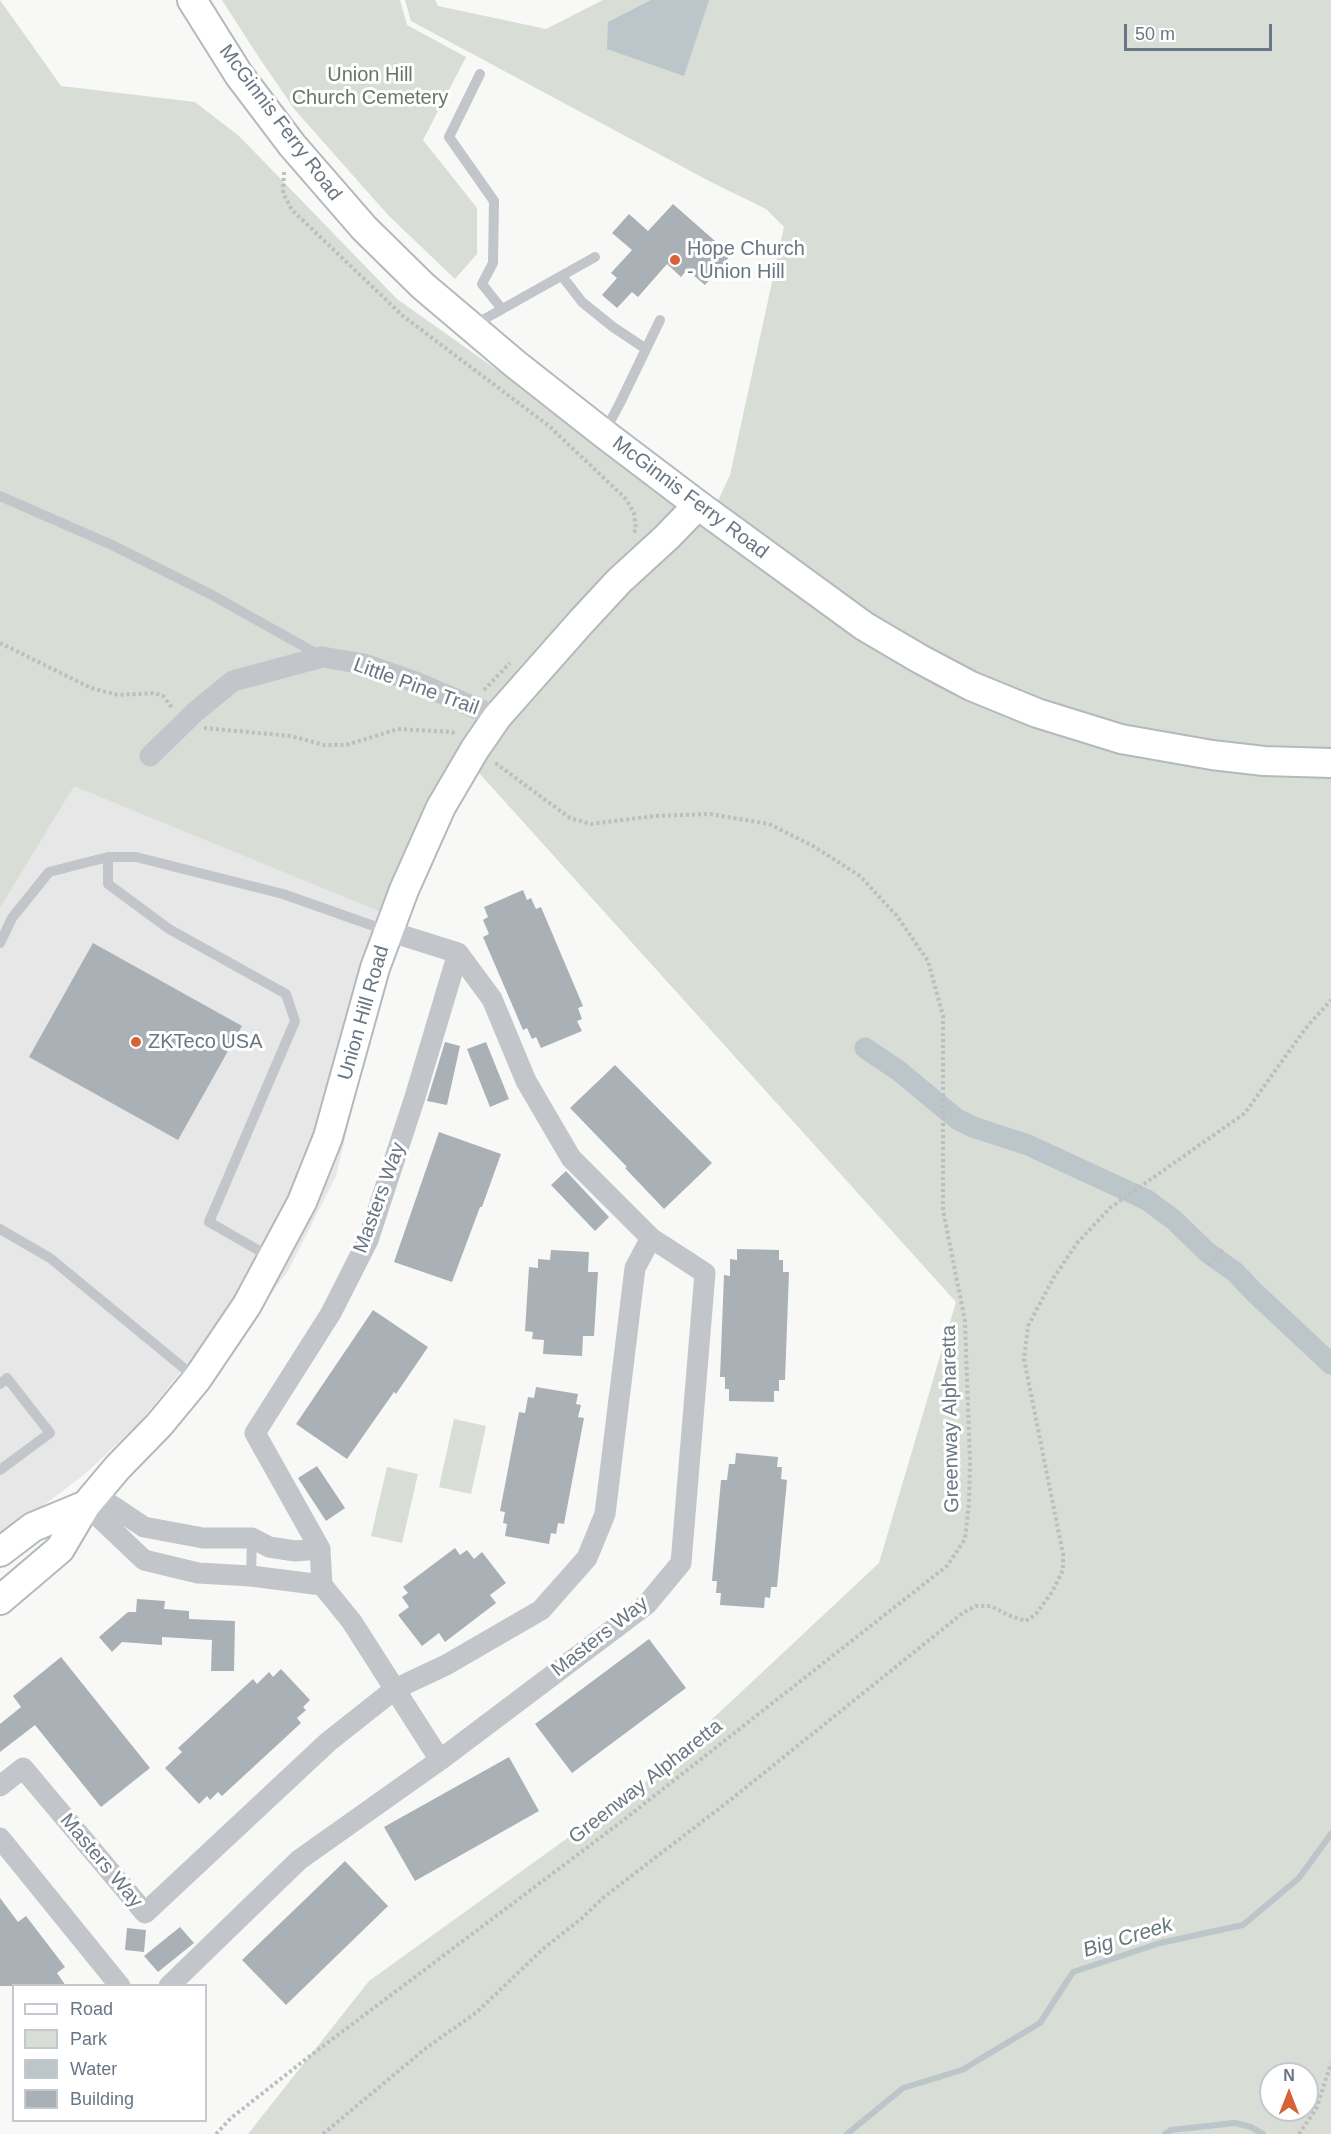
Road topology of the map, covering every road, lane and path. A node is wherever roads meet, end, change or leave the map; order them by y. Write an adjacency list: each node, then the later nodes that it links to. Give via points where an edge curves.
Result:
1 (192, 0): 7 (main road, McGinnis Ferry Road, via 239,75 334,196 423,286)
2 (480, 74): 5 (lane, via 449,137 494,201 493,263 482,284)
3 (595, 257): 4 (lane)
4 (562, 276): 5 (lane); 8 (lane, via 582,302)
5 (502, 309): 7 (lane)
6 (660, 320): 8 (lane)
7 (472, 327): 9 (main road, McGinnis Ferry Road)
8 (646, 349): 9 (lane)
9 (603, 433): 11 (main road, McGinnis Ferry Road)
10 (0, 496): 12 (lane, via 212,595)
11 (698, 506): 13 (main road, Union Hill Road, via 596,606); 16 (main road, McGinnis Ferry Road, via 864,626 971,686 1037,713 1121,739 1212,755)
12 (322, 657): 13 (street, Little Pine Trail, via 364,664); 14 (street, Little Pine Trail, via 233,681)
13 (497, 717): 18 (main road, Union Hill Road, via 441,807)
14 (150, 756)
15 (496, 763): 46 (path, Greenway Alpharetta, via 570,818 591,824 710,814 769,824 816,847 860,876 897,916 928,961 943,1016 943,1210 965,1321 970,1449 965,1539 946,1566 621,1822 306,2059)
16 (1331, 763)
17 (108, 857): 18 (lane, via 136,857 283,894); 19 (lane, via 48,872 12,918); 25 (lane, via 108,884 169,929 286,994 295,1021 209,1222)
18 (388, 931): 20 (street); 25 (main road, Union Hill Road, via 328,1137 302,1202)
19 (0, 943)
20 (458, 953): 23 (street, Masters Way, via 492,999 526,1081 571,1158); 33 (street, Masters Way, via 368,1240 331,1313 255,1433)
21 (1331, 1000): 47 (path, via 1305,1029 1245,1113 1110,1208 1078,1242 1028,1326 1024,1359 1063,1554 1063,1570 1036,1614 1026,1620 991,1606 976,1606 964,1612 604,1897 477,2012 426,2048)
22 (0, 1229): 27 (lane, via 50,1258)
23 (651, 1238): 39 (street, Masters Way, via 635,1268 605,1514 588,1558 541,1610 446,1665); 40 (street, Masters Way, via 705,1273 681,1563 647,1604)
24 (1223, 1249): 26 (path)
25 (273, 1258): 27 (main road, Union Hill Road)
26 (1208, 1264)
27 (197, 1379): 30 (main road, Union Hill Road)
28 (0, 1384): 29 (lane, via 7,1378 50,1433)
29 (0, 1470)
30 (91, 1500): 31 (street); 34 (main road, Union Hill Road, via 33,1527); 35 (street); 38 (main road, Union Hill Road, via 60,1549)
31 (144, 1527): 32 (street, via 203,1538); 35 (street)
32 (252, 1538): 33 (street, via 295,1551); 36 (lane)
33 (320, 1549): 37 (street, Masters Way)
34 (0, 1552)
35 (144, 1560): 36 (street, via 198,1573)
36 (251, 1576): 37 (street)
37 (322, 1585): 39 (street)
38 (0, 1600)
39 (395, 1689): 40 (street); 41 (street, Masters Way, via 328,1742 145,1913 23,1768)
40 (440, 1760): 44 (street, via 299,1860)
41 (0, 1786)
42 (0, 1838): 43 (street)
43 (118, 1984)
44 (172, 1984)
45 (1331, 2062): 48 (path, via 1317,2107)
46 (216, 2134)
47 (323, 2134)
48 (1299, 2134)

